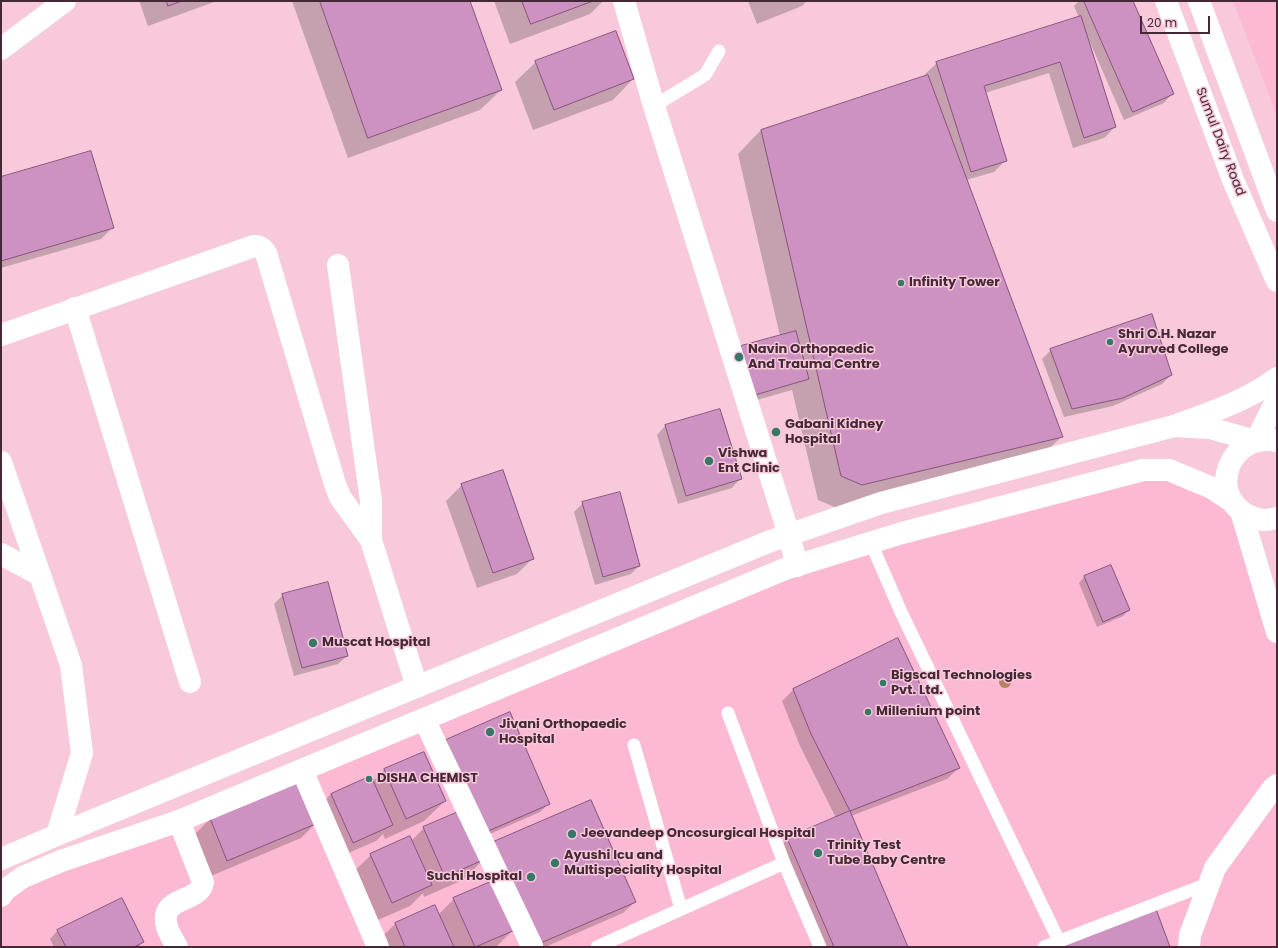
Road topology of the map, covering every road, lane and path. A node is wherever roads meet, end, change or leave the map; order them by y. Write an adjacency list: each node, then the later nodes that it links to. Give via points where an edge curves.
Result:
1 (65, 1): 5 (street)
2 (624, 1): 7 (street)
3 (1166, 1): 10 (street, Sumul Dairy Road, via 1233,180)
4 (1198, 1): 8 (street)
5 (1, 49)
6 (719, 52): 7 (lane, via 705,75)
7 (654, 106): 21 (street)
8 (1277, 211)
9 (338, 265): 22 (street, via 371,501)
10 (1277, 281)
11 (75, 308): 12 (street); 22 (street, via 254,246 263,248 335,484 340,497); 28 (street)
12 (1, 335)
13 (1277, 378): 15 (street, via 1226,406)
14 (1277, 399): 16 (street)
15 (1174, 426): 16 (street, via 1210,428); 21 (street, via 881,503)
16 (1256, 441): 17 (street); 19 (street, via 1244,446 1228,466 1228,491)
17 (1277, 442)
18 (1, 462): 26 (street)
19 (1237, 507): 20 (street, via 1252,517 1265,520); 23 (street, via 1212,488 1169,470 1143,470); 27 (street)
20 (1277, 518)
21 (789, 535): 25 (street); 29 (street)
22 (371, 540): 29 (street)
23 (870, 543): 25 (street); 42 (lane)
24 (1, 554): 26 (street)
25 (797, 566): 31 (street)
26 (40, 575): 36 (street, via 71,665 82,753)
27 (1277, 632)
28 (190, 682)
29 (417, 687): 36 (street)
30 (728, 713): 38 (lane)
31 (424, 719): 33 (street); 43 (street)
32 (634, 745): 41 (lane)
33 (302, 770): 35 (street); 45 (street)
34 (1277, 785): 39 (street, via 1216,868)
35 (179, 821): 40 (street, via 61,861 23,877); 44 (street, via 203,882 198,892 168,909 167,926)
36 (57, 835): 37 (street)
37 (1, 859)
38 (784, 863): 41 (lane); 47 (lane)
39 (1210, 883): 42 (lane); 49 (street, via 1190,935)
40 (1, 896)
41 (681, 909): 46 (lane)
42 (1059, 941): 48 (lane)
43 (532, 946)
44 (177, 947)
45 (378, 947)
46 (597, 947)
47 (820, 947)
48 (1044, 947)
49 (1189, 947)

